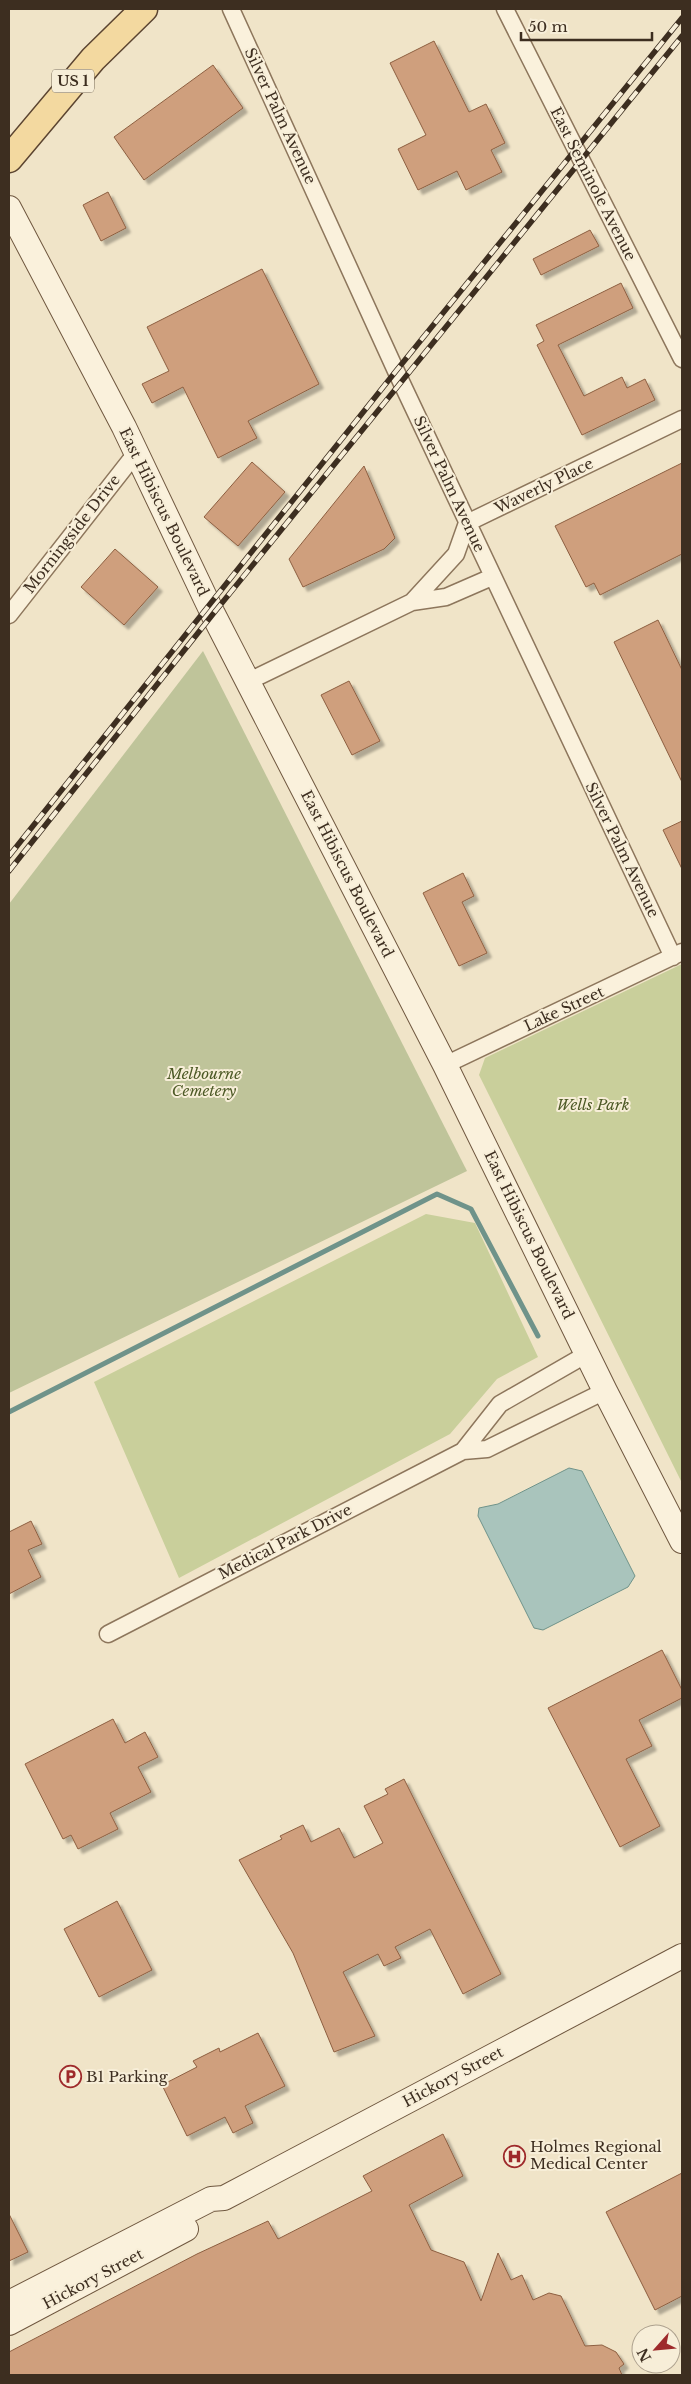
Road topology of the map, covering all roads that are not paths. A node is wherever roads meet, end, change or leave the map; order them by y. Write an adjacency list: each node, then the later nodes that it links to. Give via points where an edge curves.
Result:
1 (144, 9): 4 (main road, US 1, via 93,59)
2 (231, 9): 9 (street, Silver Palm Avenue)
3 (505, 9): 6 (street, East Seminole Avenue)
4 (9, 159)
5 (9, 208): 8 (street, East Hibiscus Boulevard)
6 (682, 359)
7 (682, 419): 9 (street, Waverly Place)
8 (136, 453): 12 (street, Morningside Drive); 13 (street, East Hibiscus Boulevard, via 213,614)
9 (467, 523): 10 (street, Silver Palm Avenue); 11 (street, via 456,554)
10 (492, 577): 11 (street, via 446,597); 14 (street, Silver Palm Avenue)
11 (412, 602): 13 (street)
12 (9, 615)
13 (249, 681): 15 (street, East Hibiscus Boulevard)
14 (678, 954): 15 (street, Lake Street)
15 (445, 1065): 16 (street, East Hibiscus Boulevard)
16 (588, 1354): 17 (street, East Hibiscus Boulevard); 18 (street, Medical Park Drive, via 500,1404)
17 (605, 1391): 18 (street, Medical Park Drive, via 487,1449); 19 (street, East Hibiscus Boulevard)
18 (463, 1451): 20 (street, Medical Park Drive)
19 (682, 1541)
20 (108, 1634)
21 (682, 1956): 22 (street, Hickory Street, via 224,2198 211,2199)
22 (68, 2282): 23 (street, Hickory Street); 24 (street, Hickory Street)
23 (9, 2303)
24 (9, 2323)

